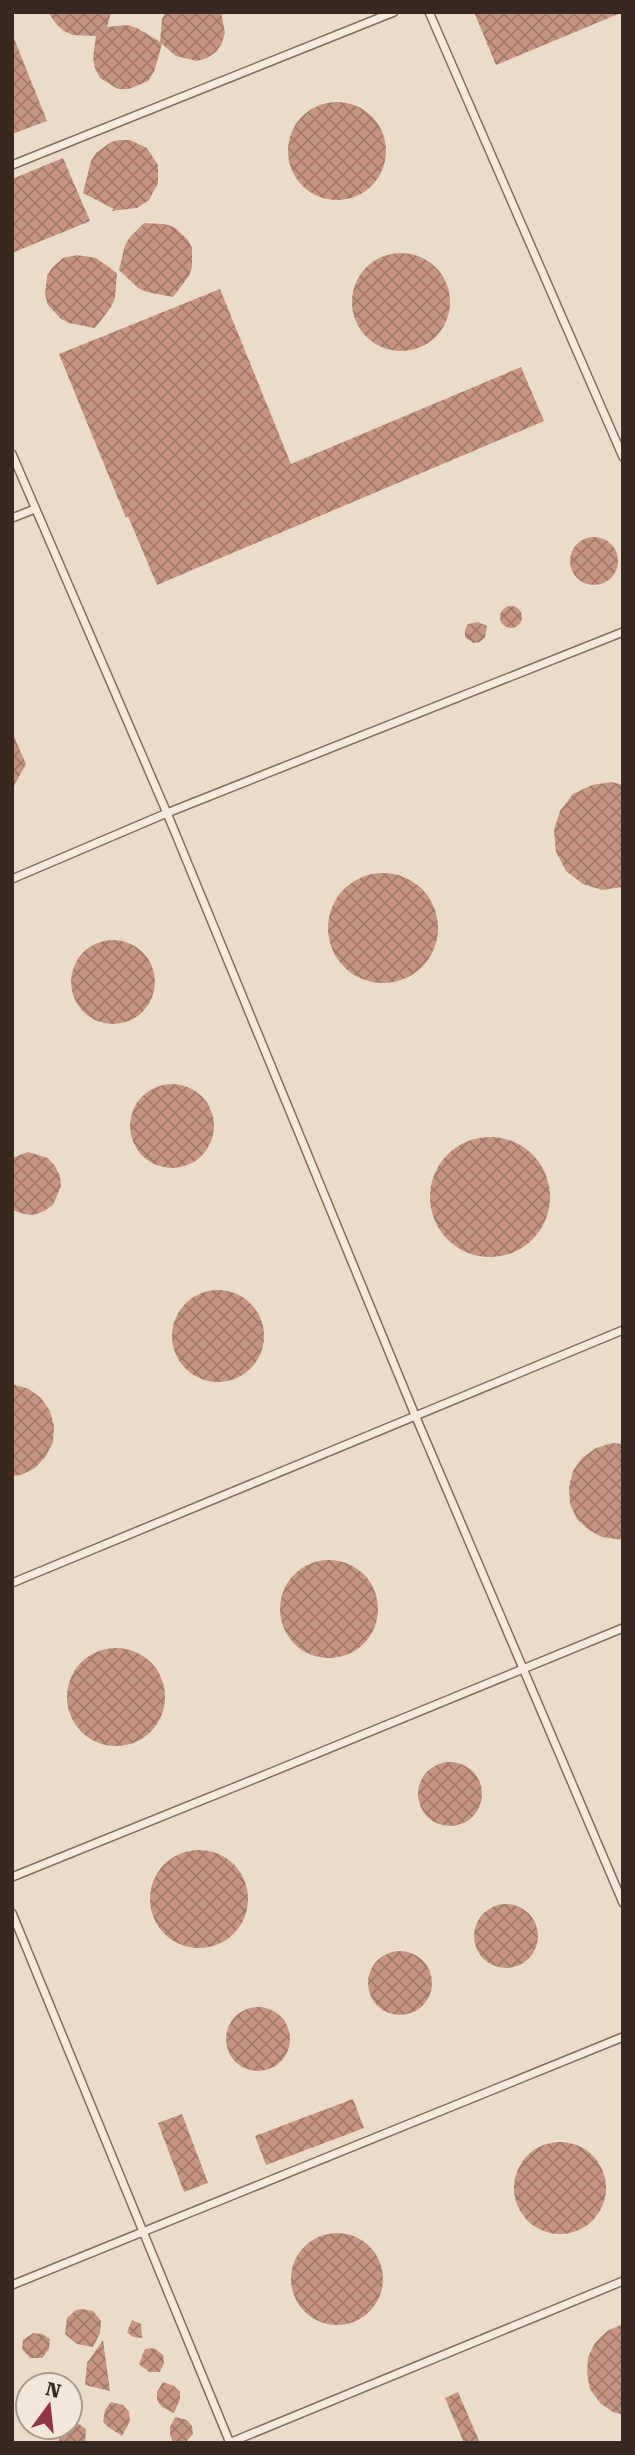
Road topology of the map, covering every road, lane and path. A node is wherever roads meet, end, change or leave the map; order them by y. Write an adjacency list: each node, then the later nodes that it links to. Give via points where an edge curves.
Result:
1 (394, 12): 3 (lane)
2 (429, 12): 5 (lane)
3 (12, 165)
4 (12, 454): 6 (lane)
5 (623, 457)
6 (34, 509): 7 (lane); 9 (lane)
7 (12, 518)
8 (623, 632): 9 (lane)
9 (167, 813): 10 (lane); 12 (lane)
10 (12, 879)
11 (623, 1331): 12 (lane)
12 (415, 1415): 13 (lane); 15 (lane)
13 (12, 1583)
14 (623, 1628): 15 (lane)
15 (523, 1669): 16 (lane); 17 (lane)
16 (12, 1877)
17 (623, 1903)
18 (12, 1913): 19 (lane)
19 (14, 1925): 21 (lane)
20 (623, 2037): 21 (lane)
21 (142, 2233): 23 (lane); 24 (lane)
22 (623, 2281): 24 (lane)
23 (12, 2286)
24 (229, 2443)

